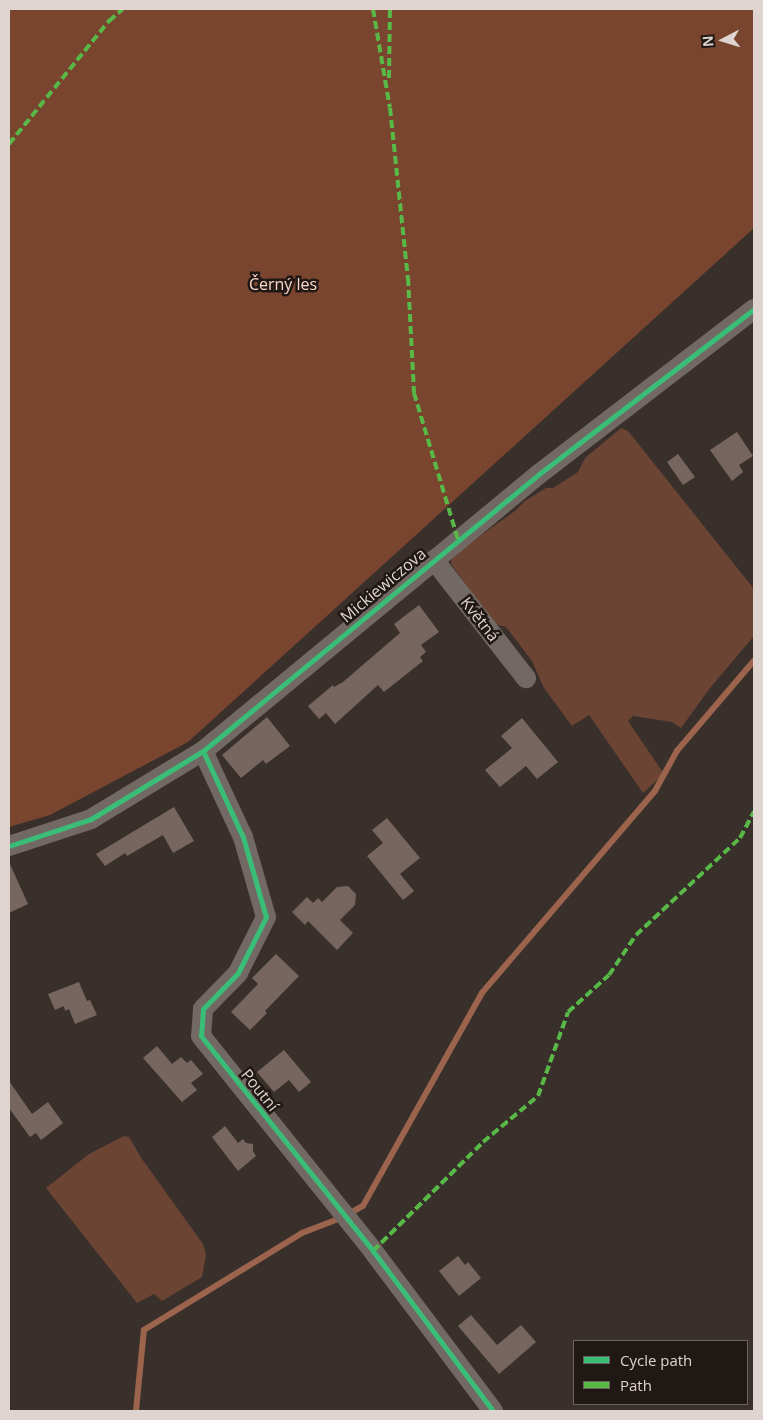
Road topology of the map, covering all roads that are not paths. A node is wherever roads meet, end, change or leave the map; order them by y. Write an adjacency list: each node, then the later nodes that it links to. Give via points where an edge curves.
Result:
1 (754, 309): 2 (street, Mickiewiczova, via 539,474)
2 (434, 560): 3 (street, Květná); 4 (street, Mickiewiczova)
3 (526, 678)
4 (202, 751): 5 (street, Mickiewiczova, via 91,819); 6 (street, Poutní, via 243,837 266,917 238,973 203,1009 201,1036 373,1251)
5 (9, 846)
6 (493, 1411)

